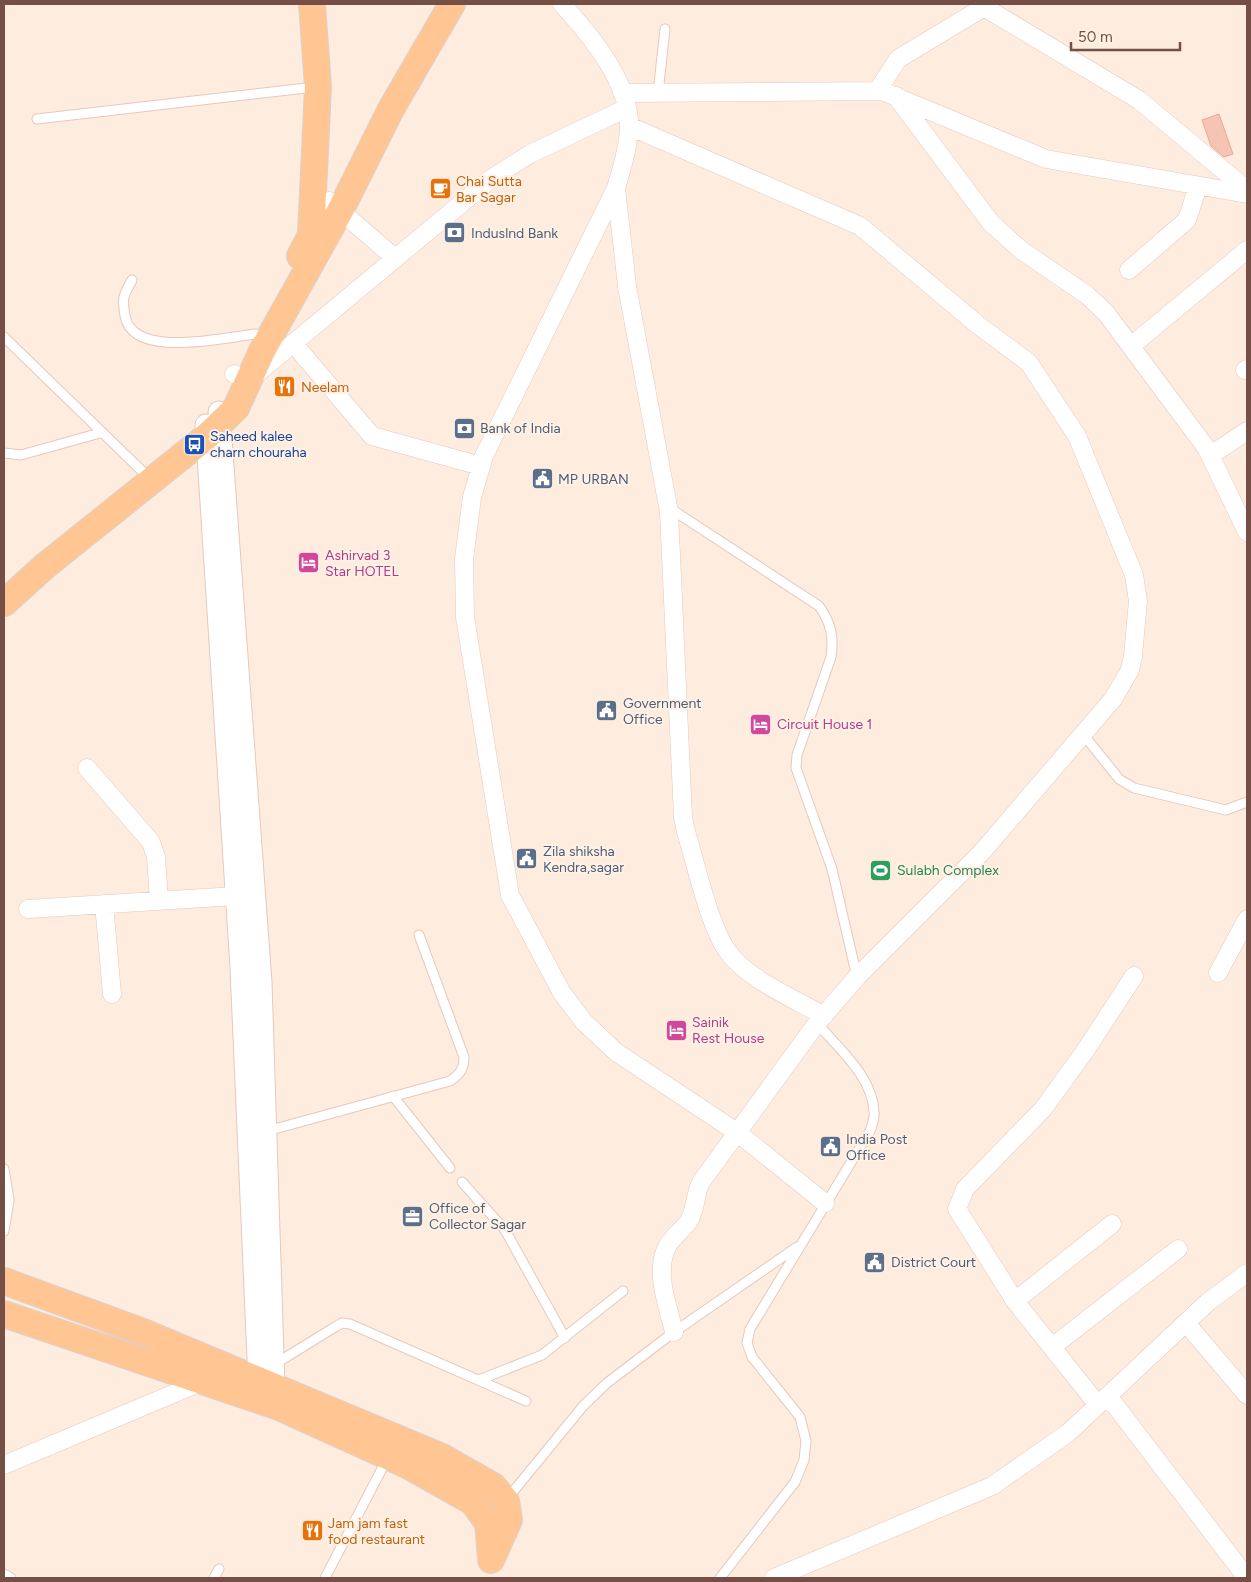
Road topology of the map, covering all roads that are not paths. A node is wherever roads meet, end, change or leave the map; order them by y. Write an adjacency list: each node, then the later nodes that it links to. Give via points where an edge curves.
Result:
1 (312, 4): 7 (main road)
2 (437, 4): 17 (main road, via 379,104)
3 (452, 4): 17 (main road)
4 (562, 4): 10 (street, via 600,50)
5 (986, 5): 8 (street, via 898,59); 15 (street, via 1138,100)
6 (665, 29): 9 (lane)
7 (318, 86): 11 (lane); 18 (main road)
8 (886, 92): 9 (street); 13 (street, via 1046,159); 26 (street, via 991,223 1021,250 1097,303)
9 (658, 93): 10 (street)
10 (624, 100): 12 (street); 20 (street, via 492,178)
11 (37, 119)
12 (629, 126): 14 (street); 39 (street, via 860,226 1034,369 1077,436 1137,587 1130,670 1113,699)
13 (1198, 186): 16 (street); 21 (street, via 1187,220)
14 (616, 188): 33 (street); 35 (street, via 626,280)
15 (1247, 190)
16 (1247, 194)
17 (335, 206): 18 (main road); 20 (street); 27 (main road, via 262,351)
18 (312, 235): 23 (main road)
19 (1247, 250): 26 (street)
20 (395, 258): 25 (street)
21 (1129, 270)
22 (132, 280): 23 (lane, via 122,298 126,324 139,337 166,344)
23 (256, 334): 27 (main road)
24 (4, 337): 30 (lane)
25 (293, 343): 27 (street); 33 (street, via 372,436)
26 (1131, 346): 32 (street)
27 (242, 377): 28 (main road)
28 (213, 423): 34 (main road); 38 (main road); 42 (street); 54 (street, via 261,982)
29 (1247, 431): 32 (street)
30 (100, 433): 31 (lane, via 21,455); 34 (lane)
31 (4, 453)
32 (1211, 455): 36 (street)
33 (480, 466): 55 (street, via 464,559 465,617 510,895 562,993 584,1022 616,1052)
34 (142, 471): 37 (main road)
35 (668, 507): 50 (lane, via 819,606 829,622 833,642 831,657 797,755 796,768 832,869); 52 (street, via 683,817 689,841 719,936 728,952 750,972)
36 (1247, 532)
37 (4, 588)
38 (4, 603)
39 (1083, 734): 41 (lane, via 1119,779 1134,788 1226,810); 50 (street, via 980,853)
40 (87, 768): 43 (street, via 151,842 156,858)
41 (1247, 802)
42 (236, 896): 43 (street); 75 (street)
43 (159, 901): 44 (street)
44 (104, 904): 45 (street); 51 (street)
45 (28, 909)
46 (1247, 919): 48 (street)
47 (419, 935): 53 (lane, via 464,1056 464,1067 450,1081)
48 (1218, 973)
49 (1134, 976): 67 (street, via 1043,1110 965,1189 957,1209)
50 (857, 977): 52 (street)
51 (112, 994)
52 (820, 1019): 55 (street); 59 (lane, via 864,1079 875,1113 870,1131)
53 (393, 1096): 54 (lane); 57 (lane)
54 (266, 1131): 75 (street)
55 (738, 1133): 59 (street); 70 (street, via 701,1182 690,1218 667,1247 662,1268 663,1283)
56 (4, 1168): 61 (lane, via 9,1200)
57 (450, 1168)
58 (462, 1182): 71 (lane, via 505,1230)
59 (825, 1204): 62 (lane)
60 (1112, 1224): 67 (street)
61 (4, 1230)
62 (800, 1246): 70 (lane); 88 (lane, via 756,1317 747,1343 752,1357 800,1417 806,1441 804,1460 794,1482)
63 (1178, 1249): 72 (street)
64 (1247, 1273): 69 (street)
65 (4, 1281): 73 (main road, via 143,1332)
66 (623, 1291): 71 (lane)
67 (1015, 1301): 72 (street)
68 (4, 1314): 73 (main road)
69 (1186, 1323): 76 (street); 78 (street)
70 (674, 1332): 81 (lane, via 607,1383 584,1405)
71 (565, 1338): 74 (lane, via 535,1359)
72 (1052, 1347): 78 (street)
73 (211, 1372): 75 (main road); 80 (street)
74 (479, 1380): 75 (lane, via 342,1323); 77 (lane)
75 (267, 1388): 79 (main road); 81 (main road, via 442,1457 493,1486)
76 (1247, 1395)
77 (526, 1401)
78 (1103, 1401): 89 (street, via 1068,1433 992,1486); 90 (street)
79 (388, 1456): 81 (main road); 87 (lane)
80 (4, 1465)
81 (497, 1512): 83 (main road)
82 (219, 1568): 86 (lane)
83 (492, 1569)
84 (4, 1574): 85 (lane)
85 (11, 1578)
86 (214, 1578)
87 (325, 1578)
88 (720, 1578)
89 (774, 1578)
90 (1247, 1578)

